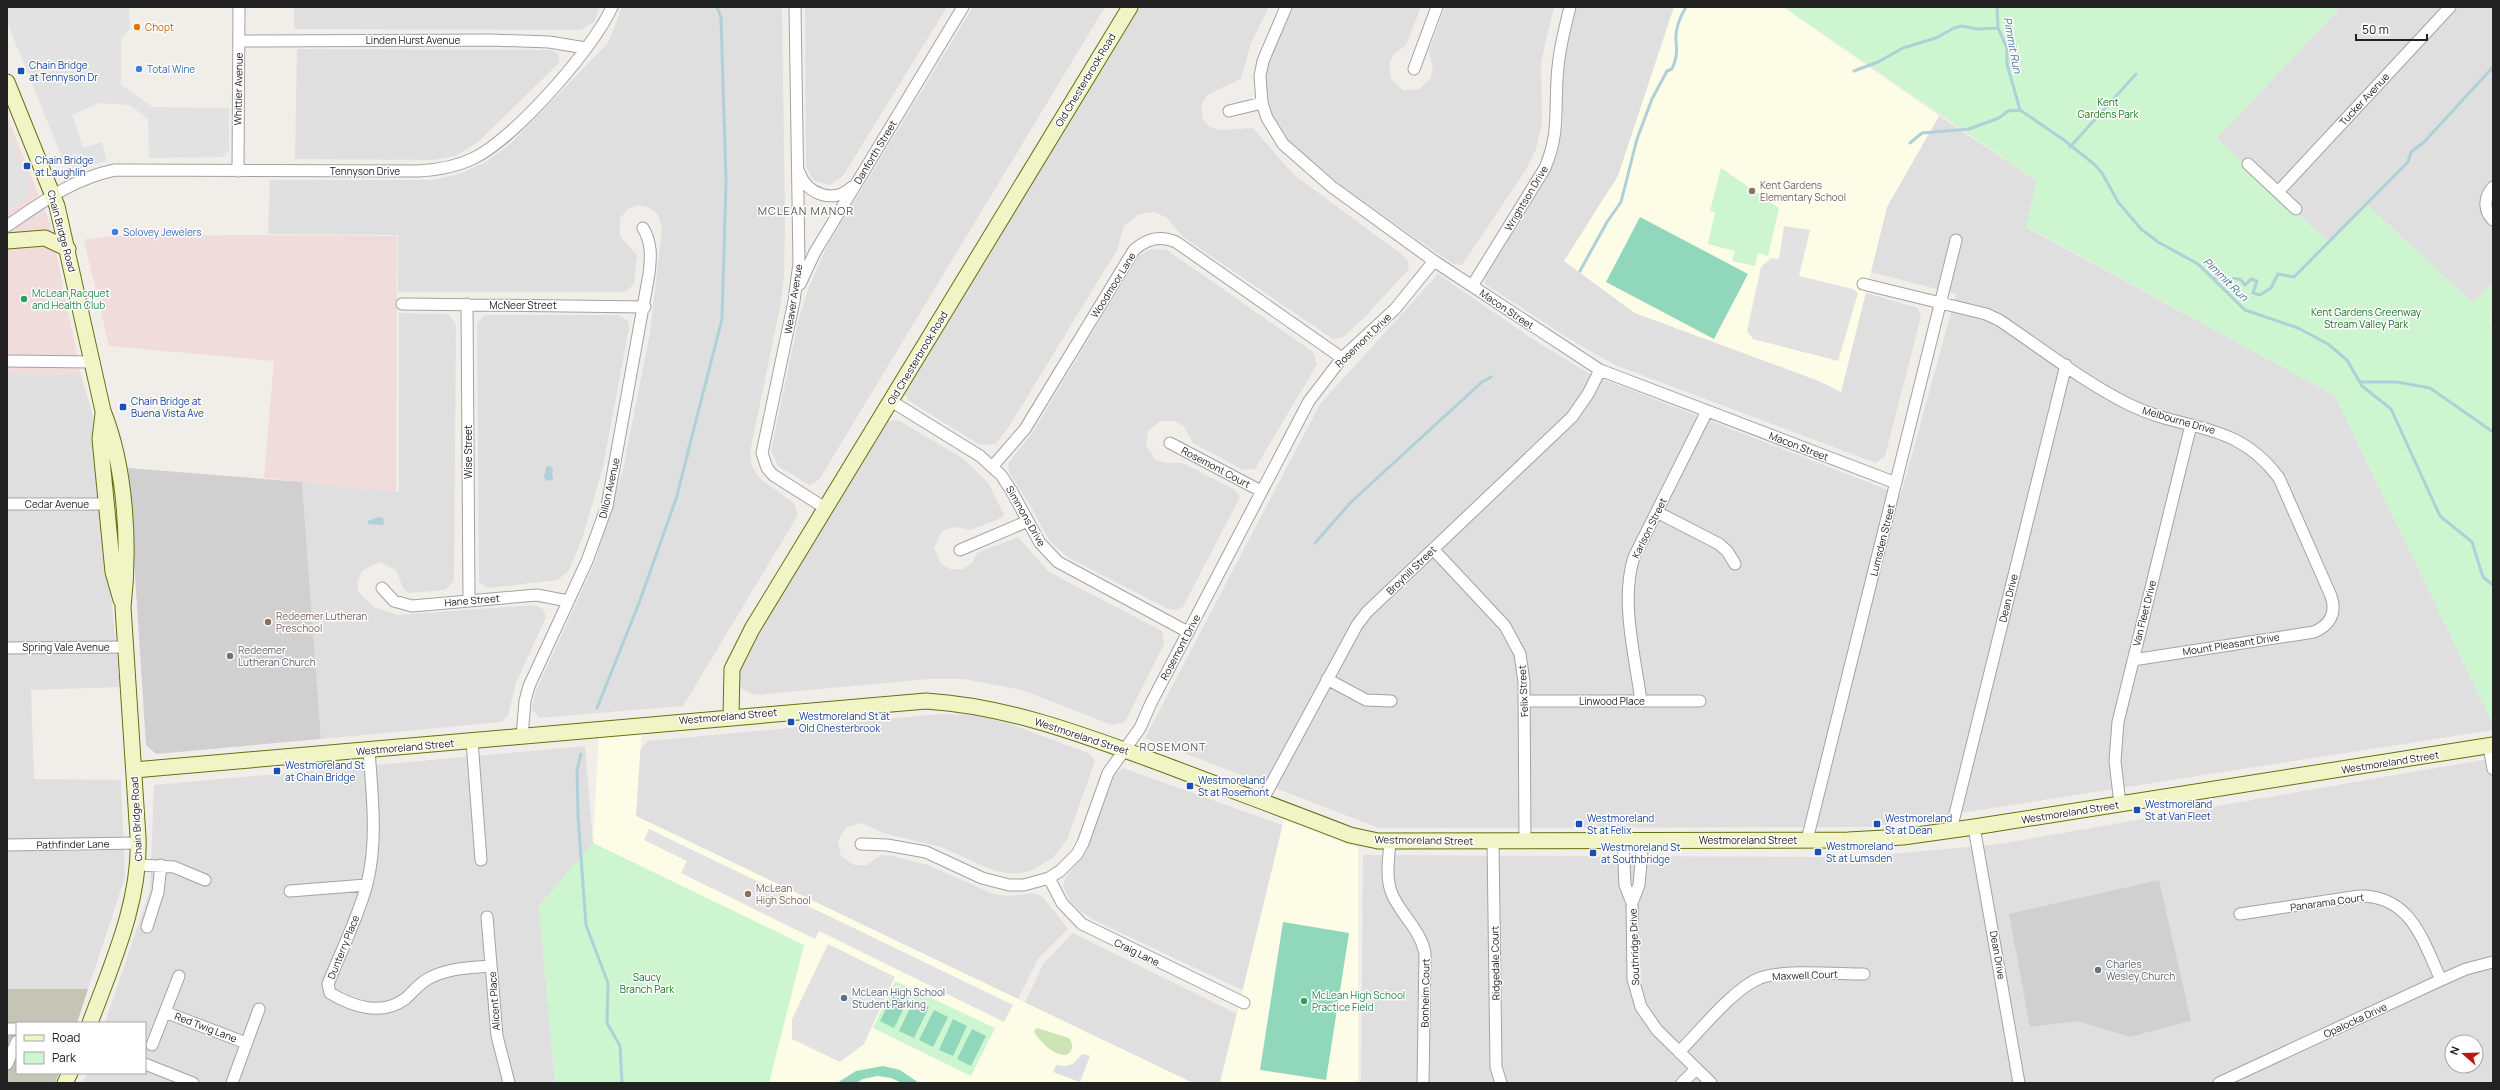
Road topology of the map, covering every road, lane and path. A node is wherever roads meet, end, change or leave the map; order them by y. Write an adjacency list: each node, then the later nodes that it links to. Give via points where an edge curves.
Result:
1 (239, 7): 10 (street, Whittier Avenue)
2 (612, 7): 11 (street, Tennyson Drive, via 603,25)
3 (795, 7): 17 (street, Weaver Avenue)
4 (963, 7): 19 (street, Danforth Street)
5 (1130, 7): 43 (main road, Old Chesterbrook Road)
6 (1286, 7): 14 (street, Macon Street, via 1263,61 1260,76)
7 (1437, 7): 12 (street)
8 (1570, 7): 32 (street, Wrightson Drive, via 1559,58 1557,120 1552,152 1545,168)
9 (2450, 7): 21 (street, Tucker Avenue)
10 (239, 41): 11 (street, Linden Hurst Avenue, via 490,40 549,42); 18 (street, Whittier Avenue)
11 (586, 48): 18 (street, Tennyson Drive, via 529,113 506,135 482,154 457,165 418,171)
12 (1414, 69)
13 (7, 82): 22 (main road, Chain Bridge Road)
14 (1262, 103): 15 (street); 30 (street, Macon Street, via 1274,133 1292,153 1332,188)
15 (1229, 111)
16 (2248, 164): 21 (street)
17 (798, 170): 19 (street, via 806,186 821,195 840,194); 33 (street, Weaver Avenue, via 799,263)
18 (238, 171): 22 (street, Tennyson Drive, via 115,170 88,178)
19 (857, 183): 33 (street, Danforth Street, via 815,252)
20 (2493, 187): 24 (street, via 2481,204)
21 (2278, 192): 23 (street)
22 (53, 195): 25 (street, Tennyson Drive); 29 (main road, Chain Bridge Road)
23 (2296, 209)
24 (2493, 220)
25 (7, 226)
26 (643, 228): 37 (street, Dillon Avenue, via 651,253)
27 (1956, 240): 34 (street, Lumsden Street)
28 (7, 242): 29 (main road, via 45,238)
29 (68, 249): 40 (main road, Chain Bridge Road)
30 (1434, 261): 32 (street, Macon Street); 38 (street, Rosemont Drive, via 1395,309)
31 (1863, 284): 34 (street, Melbourne Drive)
32 (1472, 286): 42 (street, Macon Street)
33 (794, 301): 53 (street, Weaver Avenue, via 762,453 767,468 773,475)
34 (1940, 303): 41 (street, Melbourne Drive, via 1999,320); 49 (street, Lumsden Street)
35 (402, 304): 36 (street, McNeer Street)
36 (467, 304): 37 (street, McNeer Street); 60 (street, Wise Street)
37 (645, 307): 61 (street, Dillon Avenue, via 607,506 587,561)
38 (1342, 358): 48 (street, Woodmoor Lane, via 1176,242 1165,238 1147,240 1134,250 1025,429); 50 (street, Rosemont Drive, via 1304,410)
39 (7, 361): 40 (street)
40 (94, 362): 44 (main road, Chain Bridge Road)
41 (2066, 365): 46 (street, Melbourne Drive, via 2108,394 2130,405 2152,414); 84 (street, Dean Drive)
42 (1600, 370): 45 (street, Macon Street); 56 (street, Broyhill Street, via 1572,417)
43 (891, 401): 48 (street, Simmons Drive, via 980,456); 53 (main road, Old Chesterbrook Road)
44 (103, 410): 52 (main road, Chain Bridge Road, via 100,439); 62 (main road, Chain Bridge Road, via 114,437 122,497 127,571)
45 (1708, 411): 49 (street, Macon Street); 54 (street, Karlson Street)
46 (2191, 424): 63 (street, Melbourne Drive, via 2215,430 2246,444 2266,461 2279,478 2331,596 2334,610); 67 (street, Van Fleet Drive)
47 (1170, 443): 50 (street, Rosemont Court)
48 (992, 467): 55 (street, Simmons Drive, via 1012,490)
49 (1896, 483): 87 (street, Lumsden Street)
50 (1261, 491): 64 (street, Rosemont Drive)
51 (7, 504): 52 (street, Cedar Avenue)
52 (108, 504): 62 (main road, Chain Bridge Road, via 113,572)
53 (826, 508): 73 (main road, Old Chesterbrook Road, via 736,658 730,688)
54 (1656, 512): 58 (street, via 1719,544); 71 (street, Karlson Street, via 1634,557 1628,584)
55 (1028, 521): 57 (street); 64 (street, Simmons Drive, via 1040,543 1058,562)
56 (1433, 549): 68 (street, Broyhill Street, via 1357,625); 70 (street, Felix Street, via 1490,608 1514,640 1523,667)
57 (960, 550)
58 (1735, 564)
59 (382, 588): 60 (street, Hane Street, via 394,601 402,605)
60 (469, 601): 61 (street, Hane Street, via 537,595)
61 (568, 601): 74 (street, Dillon Avenue, via 530,686)
62 (123, 607): 65 (main road, Chain Bridge Road)
63 (2331, 627): 67 (street, Mount Pleasant Drive, via 2314,632)
64 (1188, 632): 78 (street, Rosemont Drive, via 1140,728)
65 (125, 647): 66 (street, Spring Vale Avenue); 80 (main road, Chain Bridge Road)
66 (7, 648)
67 (2133, 660): 82 (street, Van Fleet Drive, via 2115,743)
68 (1327, 679): 69 (street, via 1366,700); 81 (street, Broyhill Street)
69 (1391, 701)
70 (1524, 701): 71 (street, Linwood Place); 90 (street, Felix Street)
71 (1641, 701): 72 (street, Linwood Place)
72 (1700, 701)
73 (732, 716): 74 (main road, Westmoreland Street); 78 (main road, Westmoreland Street, via 908,701 946,702 1002,710)
74 (522, 736): 75 (main road, Westmoreland Street)
75 (472, 740): 77 (main road, Westmoreland Street); 94 (street)
76 (2491, 746): 79 (street); 82 (main road, Westmoreland Street)
77 (368, 750): 80 (main road, Westmoreland Street); 99 (street, Dunterry Place, via 373,824 371,864)
78 (1124, 750): 81 (main road, Westmoreland Street); 97 (street, Rosemont Drive, via 1108,773 1077,854)
79 (2493, 769)
80 (134, 770): 91 (main road, Chain Bridge Road)
81 (1262, 801): 88 (main road, Westmoreland Street, via 1350,835)
82 (2120, 804): 83 (main road, Westmoreland Street)
83 (1974, 827): 84 (main road, Westmoreland Street); 130 (street, Dean Drive)
84 (1951, 830): 87 (main road, Westmoreland Street, via 1878,839)
85 (1623, 840): 86 (main road, Westmoreland Street); 90 (main road, Westmoreland Street); 101 (street, Southridge Drive, via 1625,885)
86 (1643, 840): 87 (main road, Westmoreland Street); 101 (street, Southridge Drive, via 1640,886)
87 (1807, 840)
88 (1390, 841): 89 (main road, Westmoreland Street); 126 (street, Bonheim Court, via 1388,874 1392,894 1418,933 1425,953)
89 (1493, 841): 90 (main road, Westmoreland Street); 127 (street, Ridgedale Court, via 1496,1067)
90 (1525, 841)
91 (139, 843): 92 (street, Pathfinder Lane); 95 (main road, Chain Bridge Road)
92 (7, 844)
93 (861, 844): 97 (street, Rosemont Drive, via 888,845 926,852 982,878 1009,885 1024,885)
94 (481, 860)
95 (139, 865): 96 (street); 113 (main road, Chain Bridge Road, via 130,909)
96 (161, 865): 98 (street, via 174,867); 104 (street, via 158,892)
97 (1049, 878): 110 (street, Craig Lane, via 1062,903 1082,924)
98 (205, 880)
99 (366, 885): 100 (street); 106 (street, Dunterry Place, via 328,984 330,993 352,1004 382,1008 404,1000 426,980 440,974 454,969)
100 (290, 891)
101 (1632, 903): 117 (street, Southridge Drive, via 1633,979 1636,993 1648,1019)
102 (2240, 914): 109 (street, Panarama Court, via 2359,896 2387,900 2410,919)
103 (487, 917): 106 (street, Alicent Place)
104 (148, 927)
105 (2493, 962): 109 (street, Opalocka Drive, via 2466,969)
106 (492, 966): 125 (street, Alicent Place, via 497,1036)
107 (1864, 974): 117 (street, Maxwell Court, via 1779,974 1760,978 1740,990)
108 (179, 976): 112 (street)
109 (2441, 980): 131 (street, Opalocka Drive)
110 (1244, 1003)
111 (259, 1009): 115 (street)
112 (165, 1012): 115 (street, Red Twig Lane); 116 (street)
113 (90, 1022)
114 (16, 1043): 118 (street)
115 (246, 1043): 124 (street)
116 (152, 1045)
117 (1679, 1052): 120 (street, Southridge Drive)
118 (7, 1064)
119 (146, 1064): 123 (street)
120 (1696, 1069): 128 (street); 129 (street, Southridge Drive)
121 (70, 1074): 122 (main road)
122 (65, 1083)
123 (193, 1083)
124 (232, 1083)
125 (509, 1083)
126 (1423, 1083)
127 (1501, 1083)
128 (1682, 1083)
129 (1711, 1083)
130 (2019, 1083)
131 (2219, 1083)

